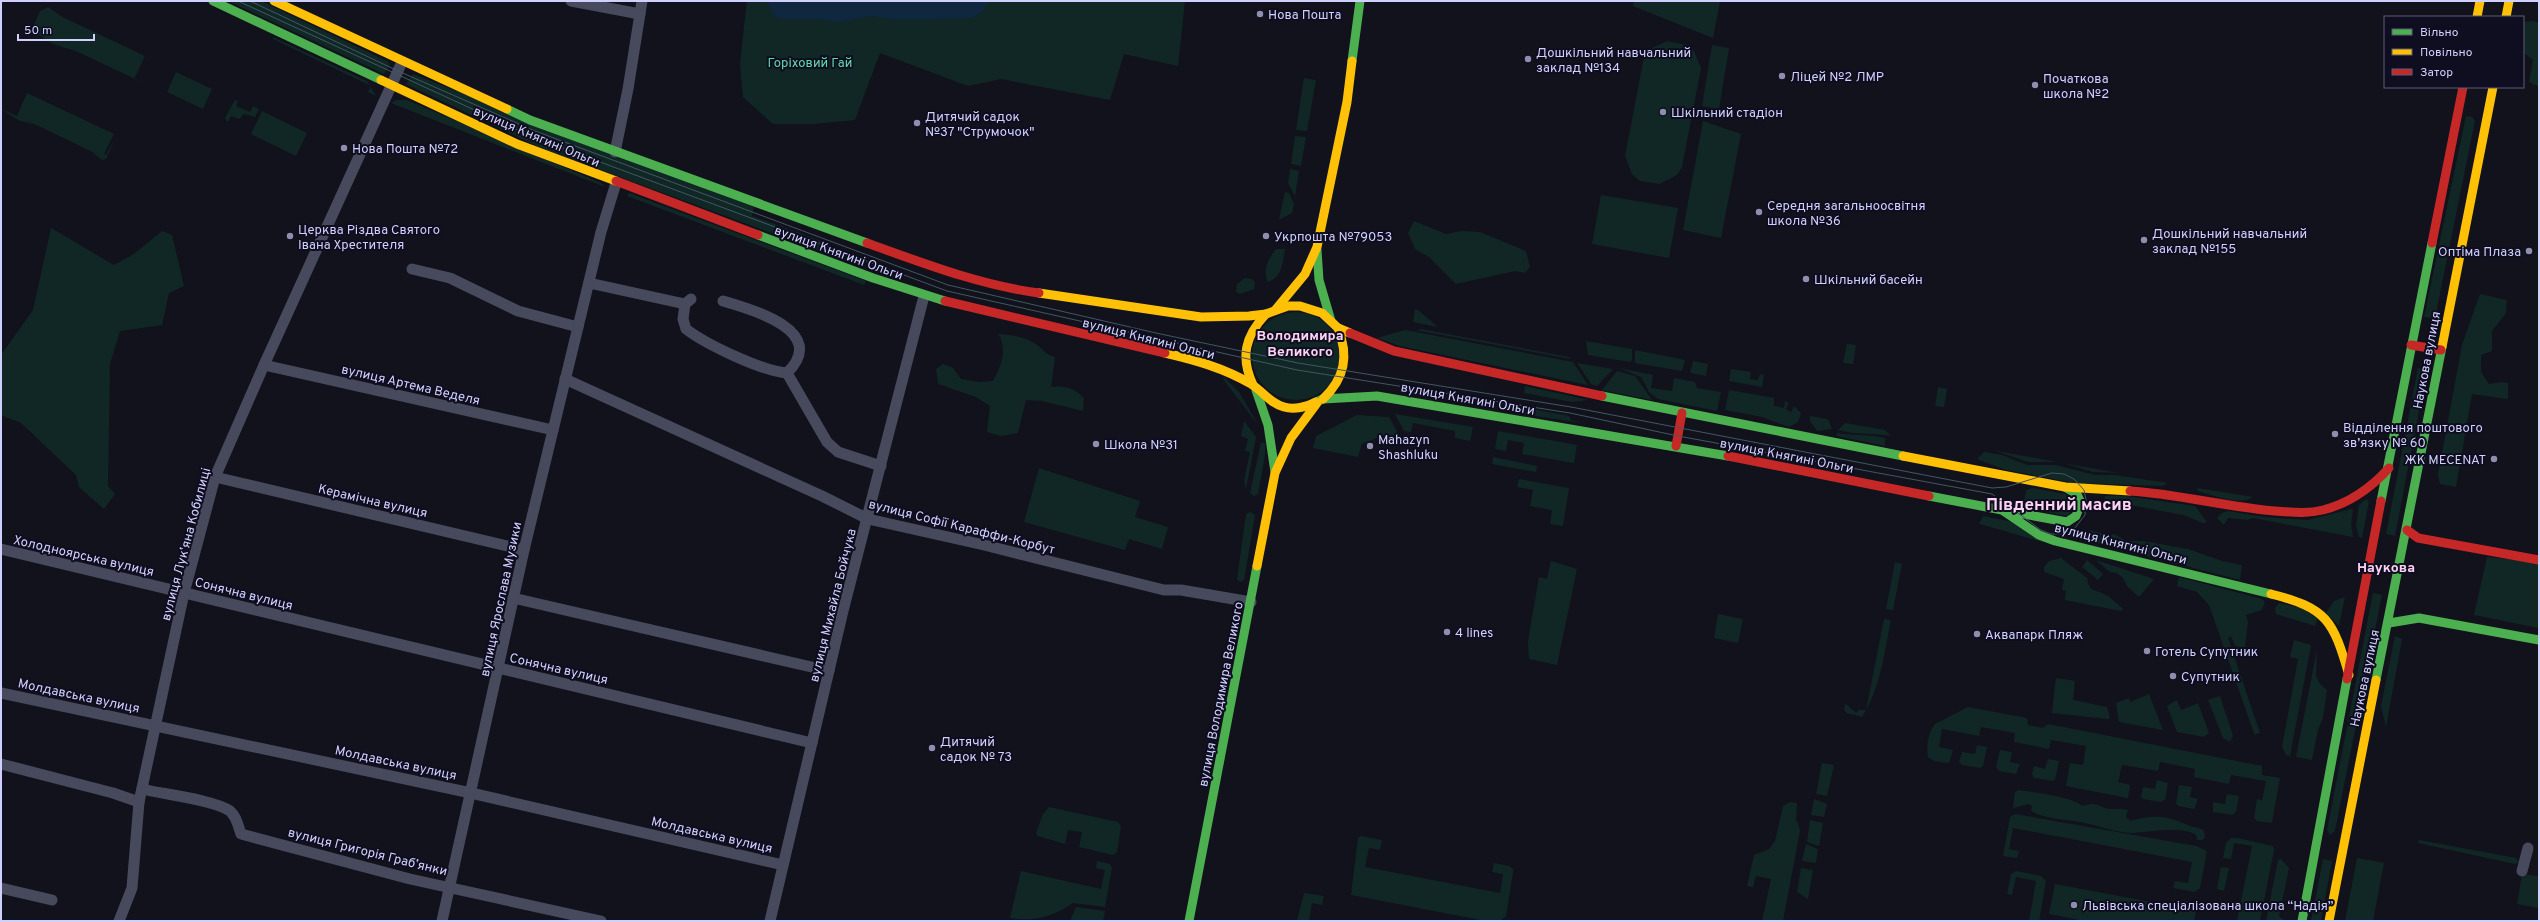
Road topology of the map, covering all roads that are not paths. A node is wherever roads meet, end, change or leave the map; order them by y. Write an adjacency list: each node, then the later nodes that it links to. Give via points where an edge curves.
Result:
1 (213, 1): 12 (main road, вулиця Княгині Ольги)
2 (571, 1): 8 (street)
3 (642, 1): 8 (street)
4 (1360, 1): 17 (main road, via 1347,102)
5 (2480, 1): 9 (main road)
6 (2509, 1): 10 (main road)
7 (280, 2): 11 (main road, вулиця Княгині Ольги)
8 (640, 14): 15 (street)
9 (2477, 16)
10 (2506, 16)
11 (402, 62): 12 (street, вулиця Лукʼяна Кобилиці); 15 (main road, вулиця Княгині Ольги, via 530,120)
12 (392, 86): 16 (main road, вулиця Княгині Ольги, via 517,144); 29 (street, вулиця Лукʼяна Кобилиці)
13 (2463, 88): 27 (main road, Наукова вулиця)
14 (2493, 88): 28 (main road, Наукова вулиця)
15 (615, 152): 23 (main road, вулиця Княгині Ольги, via 931,266 991,284 1201,317 1227,318)
16 (616, 183): 19 (street, вулиця Ярослава Музики); 20 (main road, вулиця Княгині Ольги)
17 (1317, 247): 22 (main road, via 1305,274); 24 (main road, via 1319,280)
18 (412, 269): 25 (street, via 450,278 518,311)
19 (589, 283): 25 (street, вулиця Ярослава Музики); 30 (street, via 688,302 683,319 686,329 758,366 774,372)
20 (924, 296): 32 (main road, вулиця Княгині Ольги, via 1196,360 1216,366); 37 (street, вулиця Михайла Бойчука)
21 (723, 301): 30 (street, via 781,322 796,337 799,350 793,367)
22 (1276, 309): 23 (main road, вулиця Княгині Ольги); 24 (main road, вулиця Княгині Ольги, via 1288,306 1311,308)
23 (1266, 314): 32 (main road, вулиця Володимира Великого, via 1257,323 1245,346 1245,366)
24 (1331, 321): 26 (main road, вулиця Княгині Ольги)
25 (578, 327): 31 (street, вулиця Ярослава Музики)
26 (1338, 328): 33 (main road, вулиця Володимира Великого, via 1344,340 1345,367 1333,391); 34 (main road, вулиця Княгині Ольги, via 1394,352)
27 (2411, 345): 28 (main road); 38 (main road, Наукова вулиця)
28 (2441, 350): 44 (main road, Наукова вулиця)
29 (264, 365): 35 (street, вулиця Артема Веделя); 40 (street, вулиця Лукʼяна Кобилиці)
30 (787, 373): 37 (street, via 827,442 838,452)
31 (565, 379): 35 (street, вулиця Ярослава Музики); 43 (street, вулиця Софії Караффи-Корбут, via 774,473)
32 (1254, 387): 33 (main road, вулиця Княгині Ольги, via 1268,400 1284,407 1306,407); 39 (main road, вулиця Володимира Великого, via 1268,425)
33 (1320, 401): 36 (main road, вулиця Княгині Ольги, via 1377,396); 39 (main road, вулиця Володимира Великого, via 1291,438)
34 (1682, 413): 36 (main road); 41 (main road, вулиця Княгині Ольги)
35 (553, 430): 46 (street, вулиця Ярослава Музики)
36 (1676, 446): 42 (main road, вулиця Княгині Ольги)
37 (881, 466): 43 (street, вулиця Михайла Бойчука)
38 (2389, 468): 41 (main road, вулиця Княгині Ольги, via 2375,483 2353,499 2324,510 2302,513 2256,509 2160,493); 55 (main road, Наукова вулиця, via 2364,586)
39 (1275, 472): 50 (main road, вулиця Володимира Великого)
40 (215, 477): 46 (street, Керамічна вулиця); 48 (street, вулиця Лукʼяна Кобилиці)
41 (2065, 487): 42 (main road, via 2074,492 2080,502 2077,516 2070,521 2062,522)
42 (2002, 510): 55 (main road, вулиця Княгині Ольги, via 2039,535 2055,541 2288,599 2311,607 2321,615 2335,636)
43 (868, 519): 50 (street, вулиця Софії Караффи-Корбут, via 1164,590 1181,590); 54 (street, вулиця Михайла Бойчука)
44 (2407, 530): 47 (main road, via 2418,538); 51 (main road, Наукова вулиця)
45 (1, 550): 48 (street, Холодноярська вулиця)
46 (524, 550): 49 (street, вулиця Ярослава Музики)
47 (2539, 560)
48 (184, 593): 53 (street, Сонячна вулиця); 57 (street, вулиця Лукʼяна Кобилиці)
49 (513, 598): 53 (street, вулиця Ярослава Музики); 54 (street)
50 (1250, 602): 73 (main road, вулиця Володимира Великого)
51 (2389, 623): 52 (main road, via 2419,618); 75 (main road, Наукова вулиця)
52 (2539, 640)
53 (499, 668): 58 (street, Сонячна вулиця); 61 (street, вулиця Ярослава Музики)
54 (829, 671): 58 (street, вулиця Михайла Бойчука)
55 (2349, 675): 74 (main road, Наукова вулиця)
56 (1, 693): 57 (street, Молдавська вулиця)
57 (156, 725): 60 (street, вулиця Лукʼяна Кобилиці); 61 (street, Молдавська вулиця)
58 (812, 743): 64 (street, вулиця Михайла Бойчука)
59 (1, 764): 62 (street)
60 (142, 789): 62 (street, вулиця Лукʼяна Кобилиці); 66 (street, вулиця Григорія Грабʼянки, via 217,805 230,812 237,821 241,834 410,879)
61 (471, 793): 64 (street, Молдавська вулиця); 66 (street, вулиця Ярослава Музики)
62 (139, 802): 69 (street, вулиця Лукʼяна Кобилиці, via 132,888)
63 (2528, 848): 65 (street)
64 (783, 865): 72 (street, вулиця Михайла Бойчука)
65 (2522, 871)
66 (450, 886): 70 (street, вулиця Ярослава Музики); 71 (street, вулиця Григорія Грабʼянки)
67 (1, 888): 68 (street)
68 (52, 900)
69 (122, 920)
70 (442, 921)
71 (601, 921)
72 (770, 921)
73 (1189, 921)
74 (2302, 921)
75 (2328, 921)

